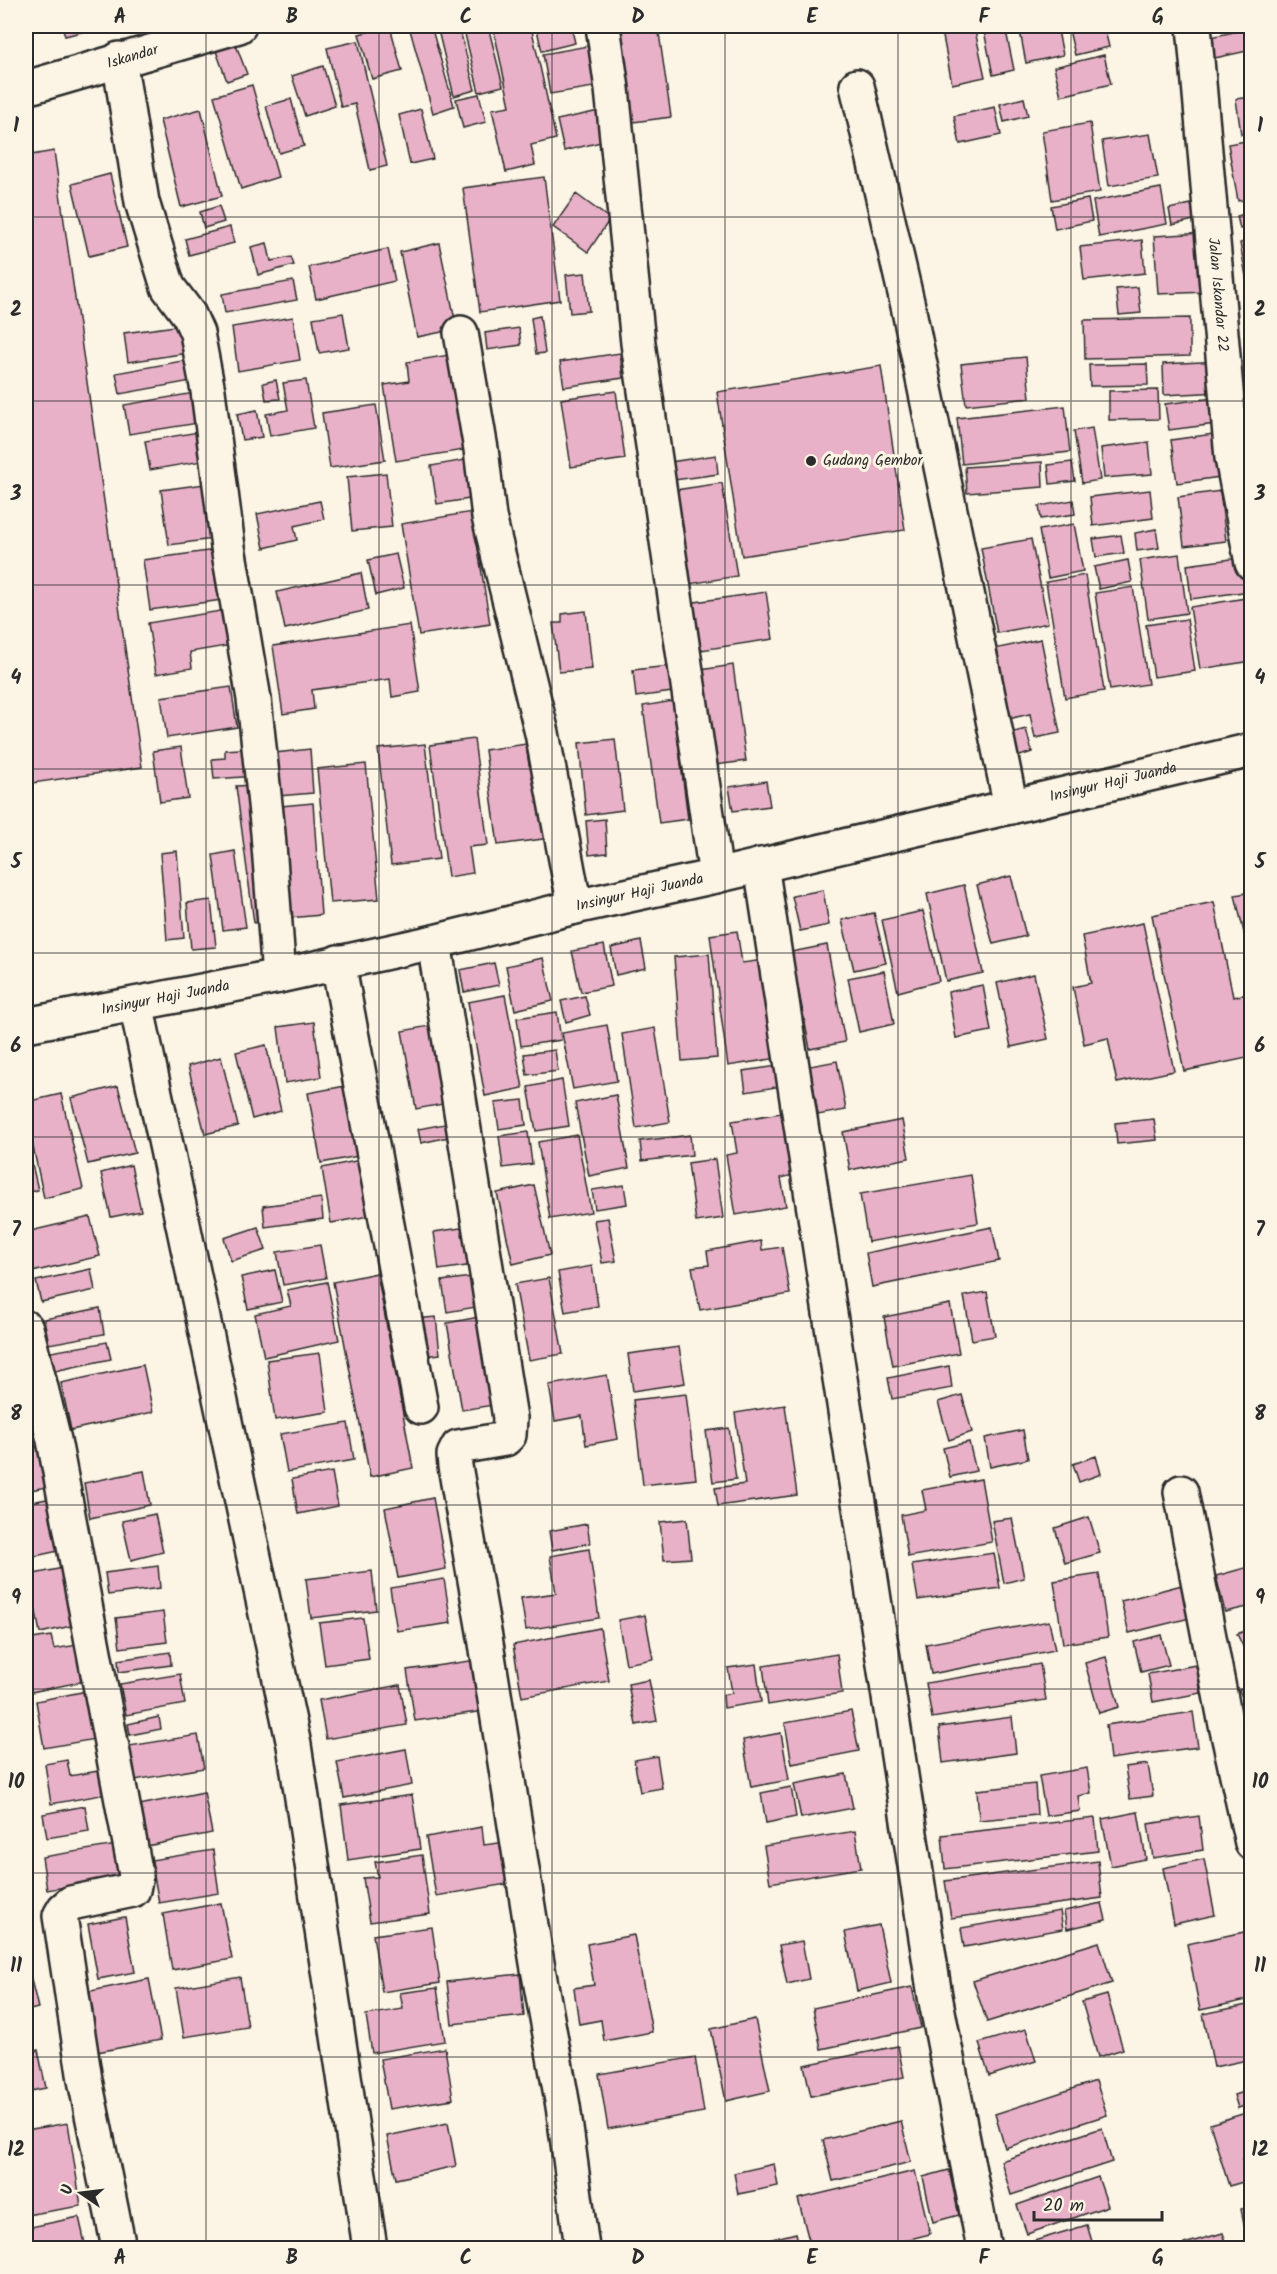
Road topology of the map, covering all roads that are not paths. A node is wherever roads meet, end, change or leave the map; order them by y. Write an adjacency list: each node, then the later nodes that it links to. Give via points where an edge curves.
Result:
1 (238, 26): 4 (street, Iskandar)
2 (603, 26): 12 (street, via 638,343)
3 (1194, 26): 8 (street, Jalan Iskandar 22, via 1232,458)
4 (119, 59): 6 (street, Iskandar); 16 (street, via 142,202 168,287 197,333 208,391 228,547 254,699)
5 (857, 86): 10 (street, via 908,306)
6 (26, 88)
7 (461, 333): 13 (street, via 489,517 540,723)
8 (1251, 563)
9 (1251, 750): 10 (street, Insinyur Haji Juanda)
10 (1011, 807): 11 (street, Insinyur Haji Juanda)
11 (761, 865): 12 (street, Insinyur Haji Juanda); 26 (street, via 935,1996)
12 (716, 876): 13 (street, Insinyur Haji Juanda)
13 (575, 907): 14 (street, Insinyur Haji Juanda)
14 (434, 942): 15 (street, Insinyur Haji Juanda); 25 (street, via 510,1418 505,1439 458,1447 455,1466 563,2106)
15 (338, 962): 16 (street, Insinyur Haji Juanda); 20 (street)
16 (279, 976): 17 (street, Insinyur Haji Juanda)
17 (136, 1004): 18 (street, Insinyur Haji Juanda); 24 (street, via 294,1745)
18 (26, 1025)
19 (26, 1328): 23 (street, via 54,1440 136,1875 134,1890 71,1903 60,1916 85,2080)
20 (421, 1407)
21 (1181, 1492): 22 (street)
22 (1251, 1843)
23 (119, 2248)
24 (370, 2248)
25 (582, 2248)
26 (984, 2248)

